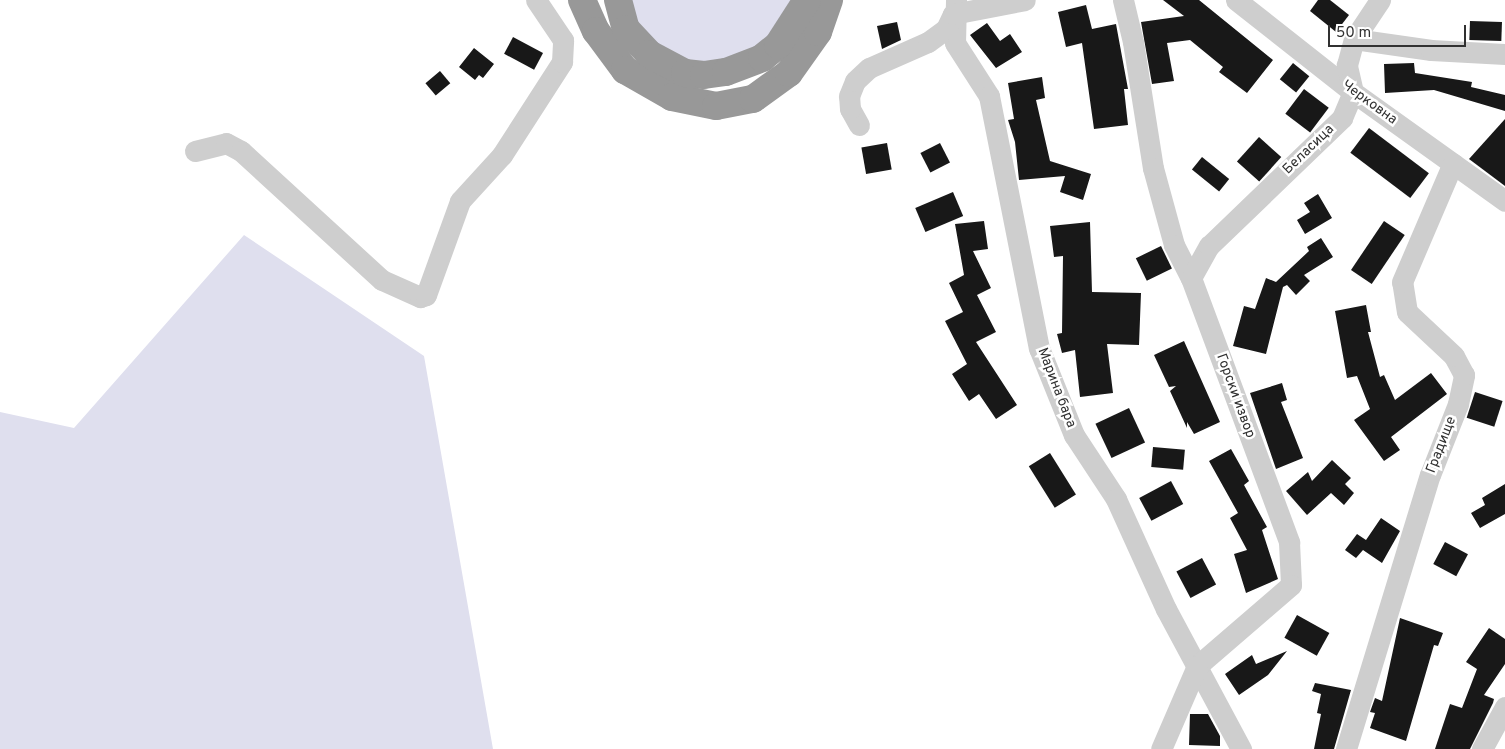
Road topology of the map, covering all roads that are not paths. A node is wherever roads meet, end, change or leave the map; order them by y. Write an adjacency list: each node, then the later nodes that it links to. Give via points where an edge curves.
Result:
1 (536, 0): 15 (street, via 563,40 562,62 502,155 460,201 426,295 420,297 382,280 241,151 226,143)
2 (582, 0): 5 (highway, via 596,32 625,70 672,97 716,106 753,99 789,73 818,32)
3 (618, 0): 4 (highway, via 626,29 649,54 686,73 704,75 726,72 762,58 778,45)
4 (807, 0)
5 (829, 0)
6 (1025, 0): 10 (street)
7 (1122, 0): 18 (street, Горски извор, via 1133,42 1153,168 1174,245)
8 (1236, 0): 13 (street, Черковна)
9 (1380, 0): 11 (street)
10 (955, 7): 14 (street, via 946,29 928,42 885,58 856,81 849,96 850,109); 19 (street, Марина бара, via 955,42 989,96 1039,348 1074,434 1116,499 1166,610)
11 (1354, 39): 12 (street, via 1431,50); 13 (street, via 1348,65)
12 (1505, 54)
13 (1353, 92): 16 (street, Черковна); 18 (street, Беласица, via 1342,118 1209,246)
14 (859, 125)
15 (195, 151)
16 (1453, 163): 17 (street, Черковна); 23 (street, Градище, via 1402,282 1407,312 1454,356 1464,375 1458,404 1430,475)
17 (1505, 201)
18 (1191, 278): 19 (street, Горски извор, via 1289,542 1291,585)
19 (1197, 666): 21 (street, Горски извор); 22 (street, Марина бара)
20 (1505, 707): 24 (street)
21 (1161, 749)
22 (1241, 749)
23 (1346, 749)
24 (1482, 749)

